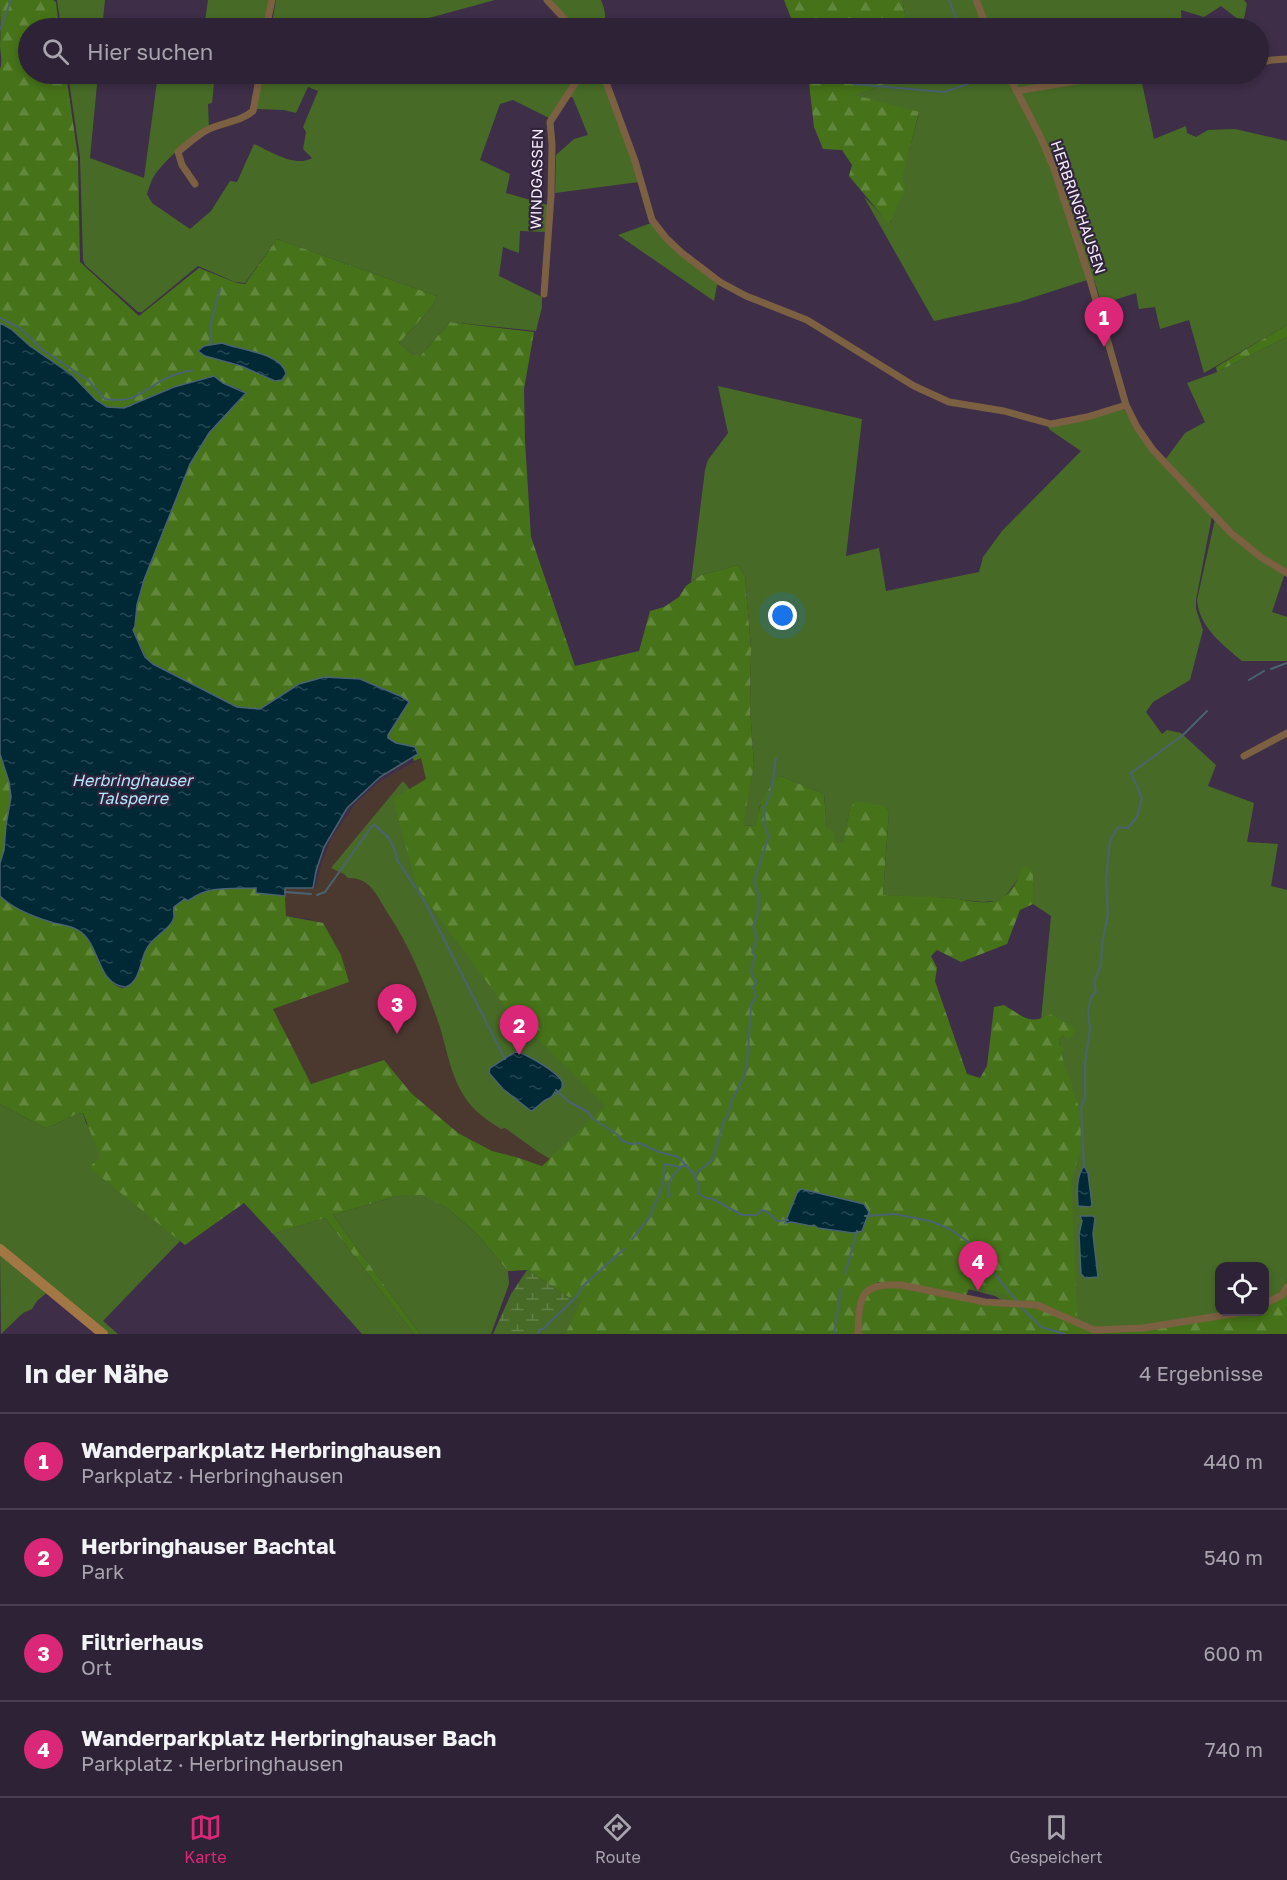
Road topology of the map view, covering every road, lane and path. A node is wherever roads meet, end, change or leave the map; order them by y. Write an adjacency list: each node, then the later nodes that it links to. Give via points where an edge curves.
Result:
1 (272, 0): 4 (street)
2 (547, 0): 5 (street)
3 (976, 0): 6 (street)
4 (268, 18)
5 (564, 18)
6 (983, 18)
7 (1287, 59): 8 (street)
8 (1269, 61)
9 (258, 84): 15 (street, via 253,111 202,133 178,152)
10 (575, 84): 16 (street, WINDGASSEN, via 549,126 551,196)
11 (607, 84): 17 (street, via 652,220 682,253 720,282 807,320 907,383 943,400 1051,424)
12 (1013, 84): 14 (street, HERBRINGHAUSEN)
13 (1058, 84): 14 (street)
14 (1016, 91): 17 (street, HERBRINGHAUSEN, via 1053,166)
15 (195, 184)
16 (544, 294)
17 (1126, 405): 18 (street, HERBRINGHAUSEN, via 1153,450 1223,525 1252,551)
18 (1287, 573)
19 (1287, 733): 20 (street)
20 (1244, 756)
21 (0, 1249): 25 (main road)
22 (1287, 1287): 23 (street, via 1282,1295)
23 (1269, 1302)
24 (1215, 1316): 26 (street, via 1143,1328 1094,1330 1049,1309 985,1302 901,1284 878,1285 862,1295)
25 (103, 1334)
26 (858, 1334)

